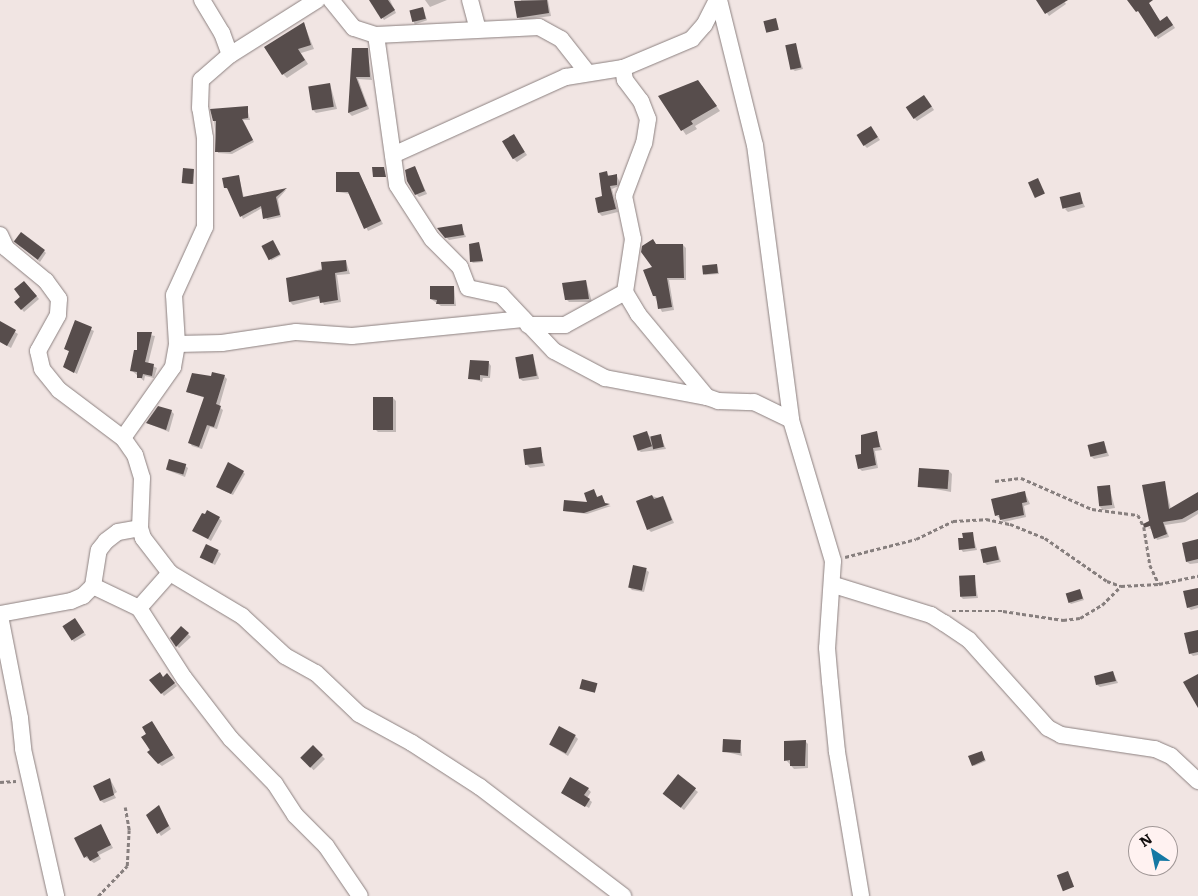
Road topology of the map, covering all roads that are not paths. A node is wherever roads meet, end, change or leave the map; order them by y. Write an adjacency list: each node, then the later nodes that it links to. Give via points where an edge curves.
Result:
1 (202, 0): 8 (street, via 222,33)
2 (317, 0): 8 (street)
3 (331, 0): 7 (street, via 354,28)
4 (470, 0): 6 (street)
5 (718, 0): 9 (street, via 692,39); 17 (street, via 755,145)
6 (478, 29): 7 (street); 10 (street, via 539,26 561,39)
7 (376, 35): 11 (street)
8 (230, 55): 15 (street, via 201,80 205,227 174,294)
9 (623, 68): 10 (street); 13 (street, via 625,80 641,101 648,119 644,143 624,196 633,239)
10 (587, 72): 11 (street, via 549,83)
11 (392, 155): 14 (street, via 399,190 432,239 460,267 468,288 502,295)
12 (2, 243): 18 (street, via 46,281 59,299 58,315 38,351 45,374 60,390)
13 (625, 292): 14 (street, via 565,325); 16 (street, via 638,314)
14 (525, 322): 15 (street, via 352,336 296,332 222,343); 16 (street, via 554,351 605,378)
15 (177, 344): 18 (street, via 169,375)
16 (707, 397): 17 (street, via 759,404)
17 (791, 420): 21 (street, via 833,561)
18 (123, 438): 19 (street, via 140,468)
19 (140, 528): 20 (street, via 147,544); 22 (street, via 118,532 106,541 99,550)
20 (170, 573): 23 (street); 28 (street, via 242,616 285,656 316,673 359,714 412,743 480,788)
21 (834, 585): 25 (street, via 931,615 969,640 1048,728 1061,735 1155,749 1171,756); 29 (street, via 827,648 840,771)
22 (93, 586): 23 (street); 24 (street, via 83,596 71,601)
23 (139, 608): 27 (street, via 184,678 231,739 275,784 295,816 326,846)
24 (0, 615): 26 (street, via 23,749)
25 (1198, 781)
26 (56, 896)
27 (360, 896)
28 (623, 896)
29 (860, 896)

